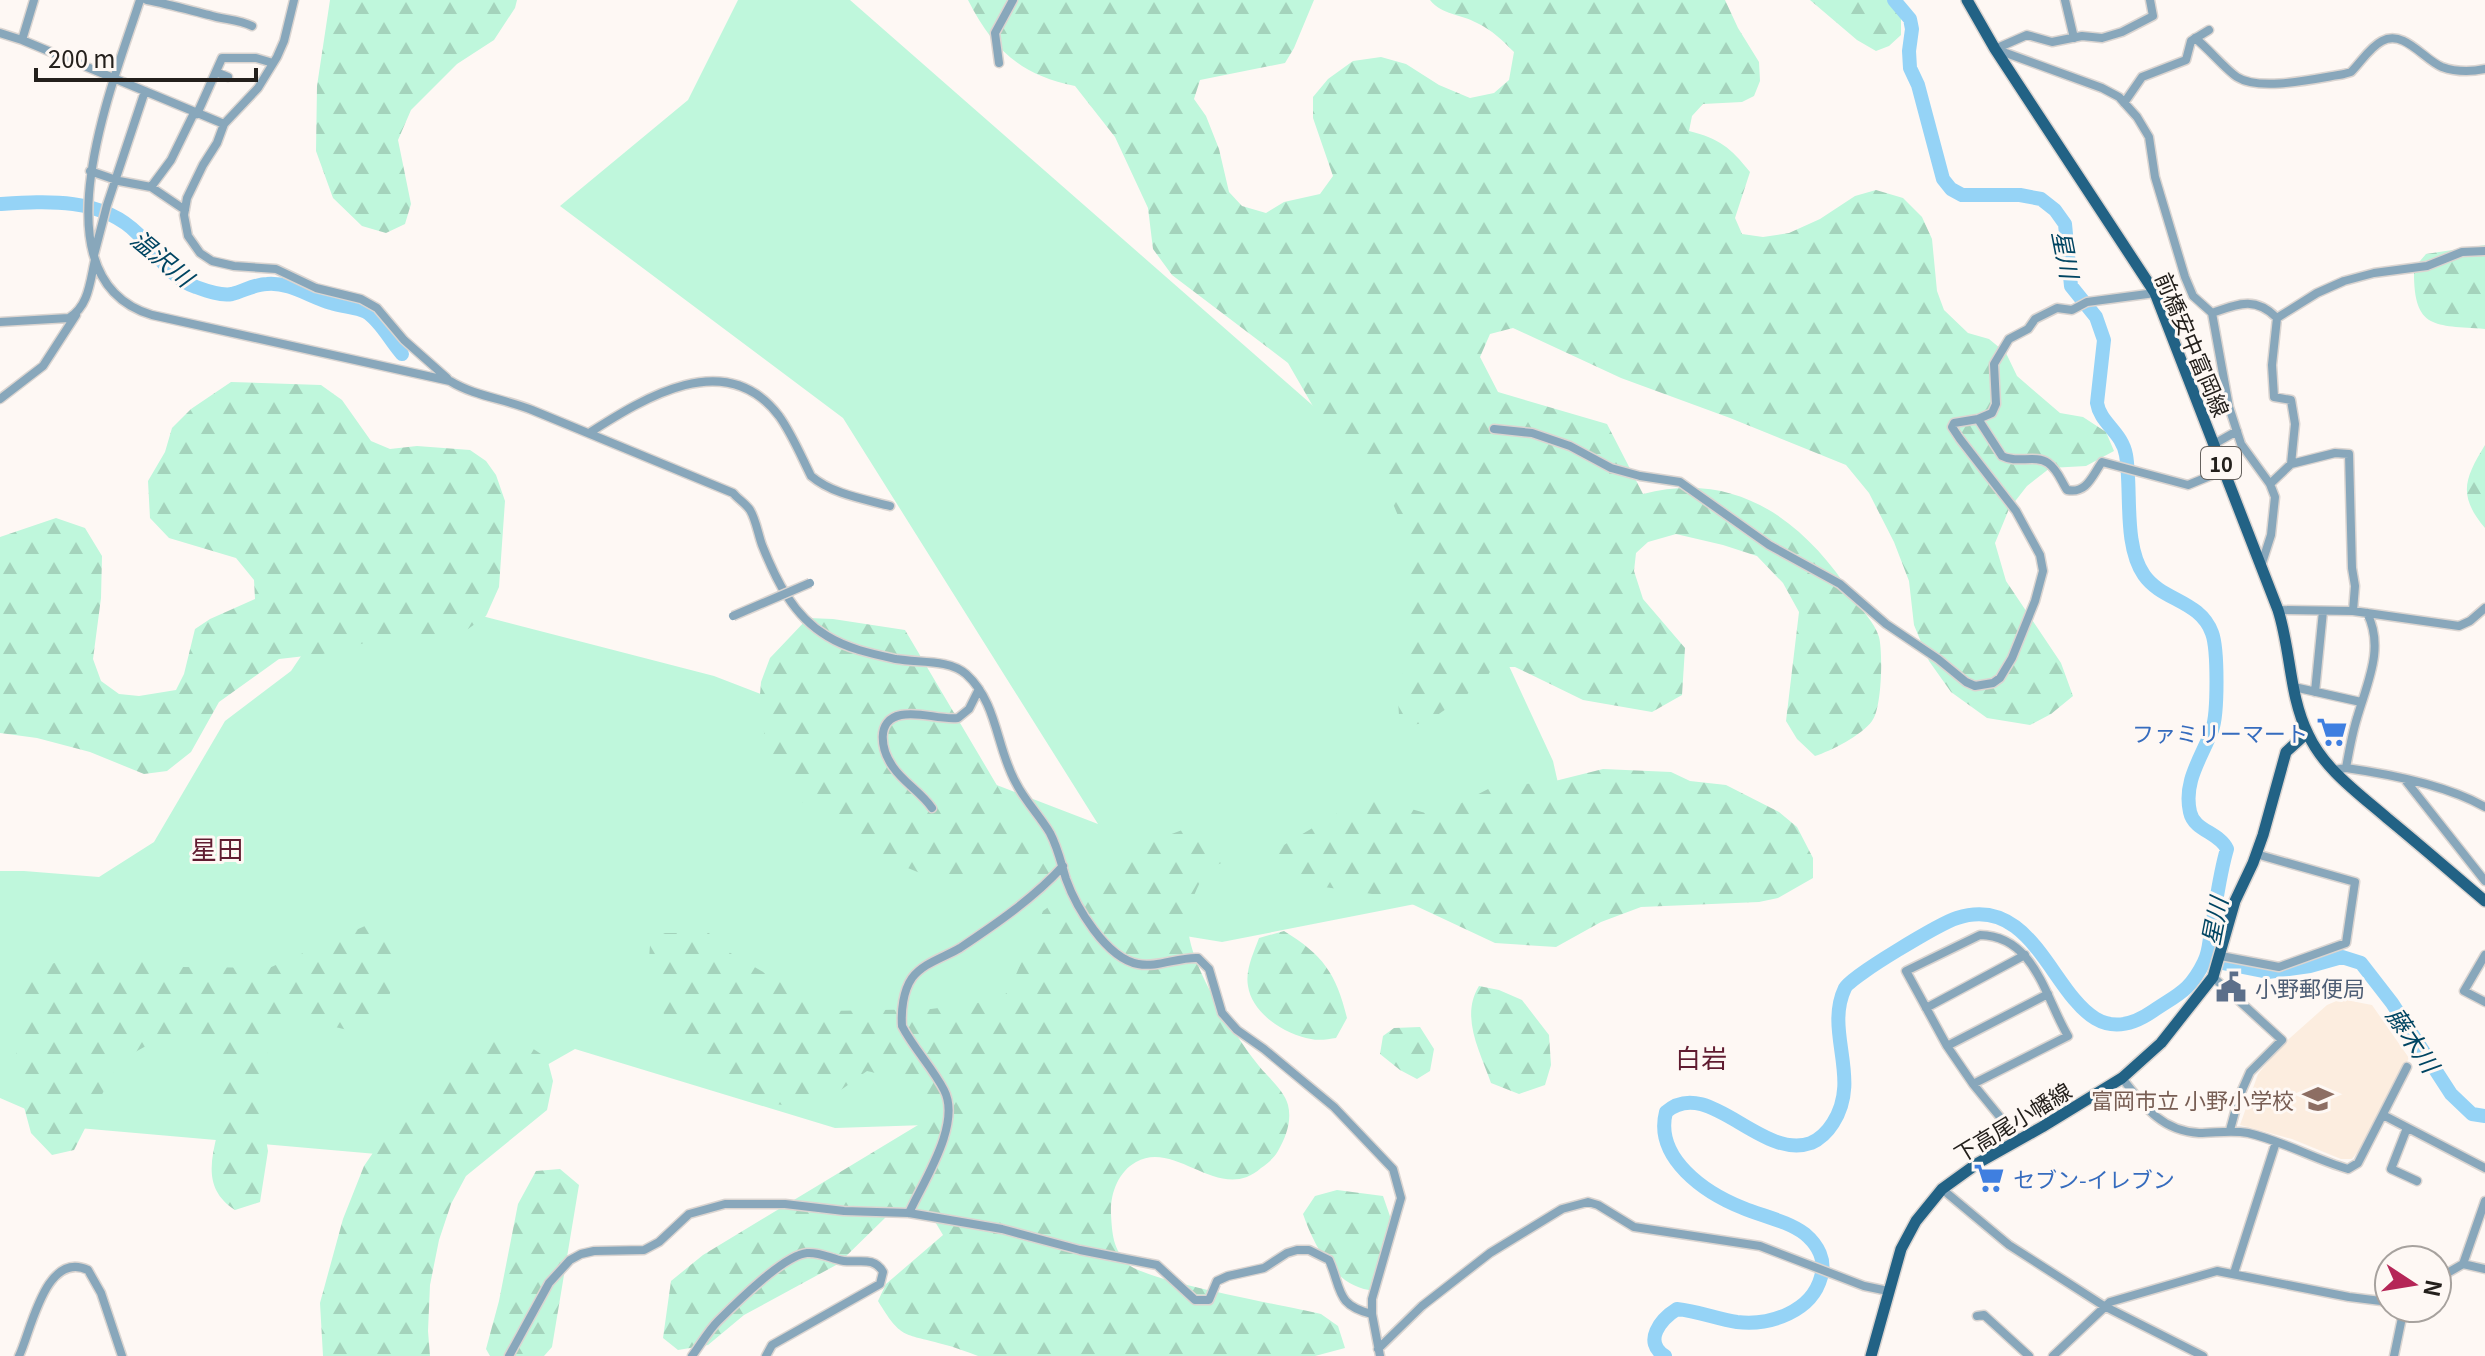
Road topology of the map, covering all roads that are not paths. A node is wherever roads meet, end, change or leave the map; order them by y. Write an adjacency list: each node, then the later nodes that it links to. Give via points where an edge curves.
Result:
1 (34, 0): 14 (street)
2 (140, 0): 21 (street)
3 (147, 0): 9 (street)
4 (294, 0): 16 (street)
5 (1013, 0): 17 (street, via 995,33)
6 (2065, 0): 12 (street)
7 (2150, 0): 12 (street, via 2153,16 2138,24 2102,38)
8 (1970, 1): 15 (main road, 前橋安中富岡線 / 10)
9 (252, 26)
10 (2209, 30): 13 (street)
11 (0, 33): 14 (street)
12 (2074, 38): 15 (street, via 2052,42 2027,35)
13 (2195, 38): 18 (street, via 2247,82 2351,72 2384,40 2394,38 2443,68); 23 (street, via 2186,60 2142,77)
14 (22, 40): 21 (street)
15 (1995, 49): 23 (street, via 2102,88); 32 (main road, 前橋安中富岡線 / 10)
16 (273, 63): 19 (street, via 226,56); 25 (street)
17 (999, 63)
18 (2485, 69)
19 (216, 72): 20 (street); 24 (street)
20 (228, 77)
21 (116, 79): 22 (street); 26 (street)
22 (145, 91): 24 (street); 27 (street)
23 (2124, 103): 34 (street, via 2149,137 2155,177 2185,277 2193,296)
24 (195, 114): 25 (street); 28 (street)
25 (224, 124): 29 (street)
26 (90, 171): 27 (street); 31 (street, via 88,234)
27 (115, 178): 28 (street); 31 (street)
28 (151, 187): 29 (street)
29 (185, 210): 37 (street, via 188,236 212,261 276,269 316,288 361,299 377,308)
30 (2485, 251): 35 (street, via 2344,281)
31 (94, 257): 33 (street, via 87,296); 37 (street, via 111,289 140,311)
32 (2155, 293): 39 (street, via 2087,302 2072,310 2057,308 2035,319 2009,339 1994,364 1996,404 1992,413); 43 (main road, 前橋安中富岡線 / 10)
33 (77, 313): 36 (street, via 69,318); 38 (street, via 43,366)
34 (2212, 313): 35 (street, via 2245,302); 41 (street)
35 (2277, 318): 44 (street, via 2274,397 2291,400)
36 (0, 322)
37 (450, 381): 42 (street)
38 (0, 399)
39 (1978, 419): 40 (street, via 1957,420 1952,427 2016,511 2043,571 2012,658 2000,678 1975,686 1886,624 1840,584 1769,545 1680,482 1611,468 1532,433); 43 (street, via 2002,456 2049,463 2067,490 2079,491 2088,484 2102,462 2190,484 2210,476)
40 (1494, 429)
41 (2237, 431): 43 (street); 45 (street)
42 (589, 433): 46 (street, via 677,386 718,381 741,386 778,415 816,481); 56 (street, via 733,493 751,511 791,605 827,636 872,653 951,665)
43 (2216, 449): 47 (main road, 前橋安中富岡線 / 10)
44 (2291, 464): 45 (street); 52 (street, via 2349,454)
45 (2270, 484): 47 (street, via 2275,497 2271,535)
46 (890, 506)
47 (2261, 566): 50 (main road, 前橋安中富岡線 / 10)
48 (810, 583): 54 (street, bridge)
49 (2485, 608): 53 (street, via 2459,626)
50 (2278, 610): 51 (street); 55 (main road, 前橋安中富岡線 / 10)
51 (2323, 611): 52 (street); 57 (street)
52 (2353, 611): 53 (street)
53 (2367, 613): 58 (street, via 2375,651)
54 (733, 616)
55 (2294, 687): 57 (street); 59 (main road, 前橋安中富岡線 / 10)
56 (979, 689): 63 (street, via 958,718 901,715 885,725 882,734 891,764); 65 (street, via 1015,782 1048,829)
57 (2315, 692): 58 (street)
58 (2361, 702): 60 (street)
59 (2307, 733): 60 (main road, 前橋安中富岡線 / 10, via 2317,751); 64 (main road, 下高尾小幡線, via 2286,752)
60 (2340, 769): 61 (street); 67 (main road, 前橋安中富岡線 / 10)
61 (2405, 781): 62 (street, via 2458,794); 66 (street)
62 (2485, 807)
63 (932, 808)
64 (2256, 854): 70 (main road, 下高尾小幡線, via 2235,901); 70 (street, via 2355,882 2346,943 2279,967)
65 (1063, 866): 87 (street, via 1024,902 923,968 906,989 902,1026 943,1088 948,1112 939,1151); 95 (street, via 1085,917 1121,957 1139,965 1198,958 1209,969 1222,1013 1237,1030 1334,1107 1393,1169 1401,1198 1375,1285)
66 (2485, 881)
67 (2485, 901)
68 (2025, 955): 71 (street); 73 (street); 73 (street, via 1996,935 1980,935 1906,971)
69 (2485, 955): 72 (street, via 2464,991)
70 (2218, 965): 76 (main road, 下高尾小幡線, via 2161,1043); 80 (street, via 2282,1040 2250,1072)
71 (2048, 994): 74 (street); 77 (street, via 2068,1036)
72 (2485, 1002)
73 (1926, 1008): 74 (street)
74 (1947, 1046): 77 (street)
75 (2407, 1067): 78 (street)
76 (2122, 1078): 80 (street, via 2162,1123 2180,1131); 81 (main road, 下高尾小幡線)
77 (1973, 1084): 81 (street)
78 (2383, 1115): 79 (street); 82 (street, via 2358,1163 2350,1168)
79 (2407, 1128): 83 (street); 84 (street, via 2391,1169)
80 (2230, 1130): 82 (street)
81 (2018, 1139): 85 (main road, 下高尾小幡線)
82 (2276, 1142): 91 (street)
83 (2485, 1168)
84 (2417, 1181)
85 (1942, 1189): 92 (main road, 下高尾小幡線, via 1901,1249); 94 (street, via 2009,1245)
86 (2485, 1201): 88 (street)
87 (909, 1213): 95 (street, via 1157,1265 1199,1301 1209,1300 1222,1278 1309,1250 1329,1260 1349,1305); 101 (street, via 785,1204 703,1208 644,1250 594,1251 570,1260 549,1283)
88 (2463, 1264): 89 (street); 90 (street)
89 (2485, 1269)
90 (2453, 1270)
91 (2234, 1273): 93 (street); 94 (street, via 2217,1271)
92 (1888, 1291): 98 (street, via 1760,1246 1634,1227 1588,1202 1562,1209 1461,1273); 104 (main road, 下高尾小幡線)
93 (2373, 1300)
94 (2104, 1306): 106 (street); 107 (street)
95 (1372, 1314): 98 (street)
96 (1977, 1316): 105 (street, via 1984,1315)
97 (2401, 1324): 108 (street)
98 (1379, 1353)
99 (19, 1356): 100 (street, via 47,1287 77,1267 88,1270 101,1293)
100 (122, 1356)
101 (509, 1356)
102 (692, 1356): 103 (street, via 717,1322 790,1259 806,1253 879,1265 880,1284 772,1345)
103 (766, 1356)
104 (1871, 1356)
105 (2029, 1356)
106 (2053, 1356)
107 (2203, 1356)
108 (2394, 1356)

